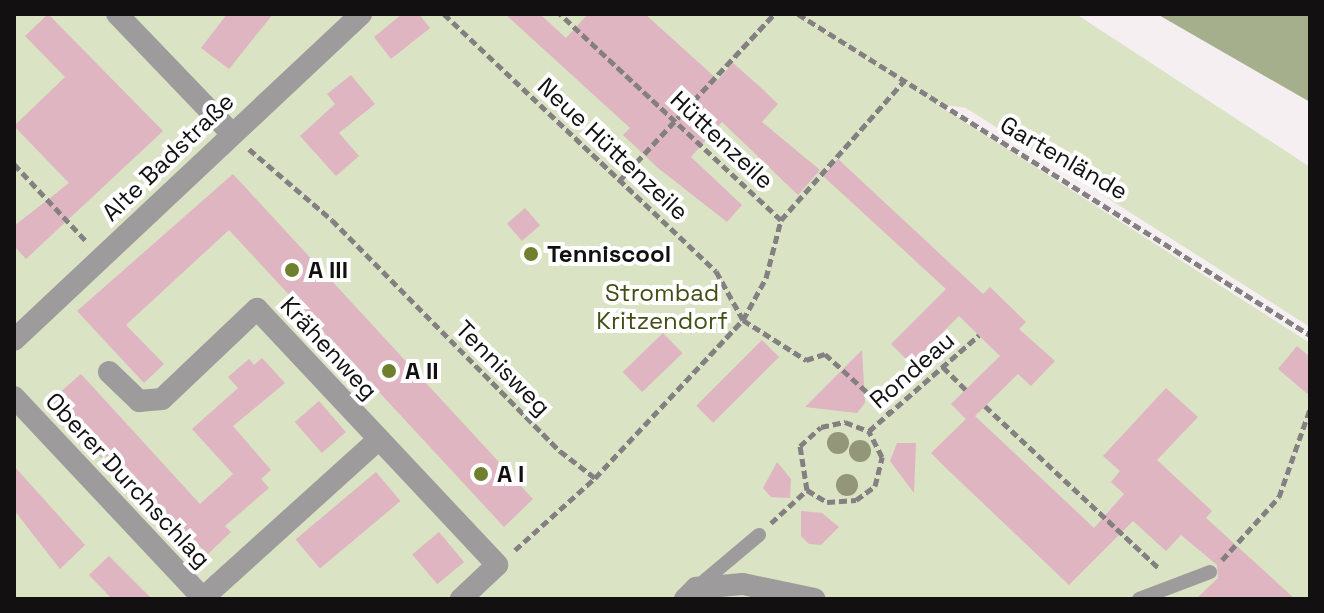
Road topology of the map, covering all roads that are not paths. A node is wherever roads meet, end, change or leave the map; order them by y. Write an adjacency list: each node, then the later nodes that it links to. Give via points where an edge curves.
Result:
1 (117, 14): 3 (street)
2 (361, 14): 3 (street, Alte Badstraße)
3 (230, 132): 4 (street, Alte Badstraße)
4 (14, 340)
5 (109, 372): 7 (street, Krähenweg, via 139,401 162,399 257,309)
6 (14, 397): 11 (street, Oberer Durchschlag)
7 (379, 439): 11 (street); 12 (street, Krähenweg, via 497,565)
8 (759, 535): 10 (lane)
9 (1210, 572): 14 (lane)
10 (690, 593): 13 (street, via 743,584)
11 (204, 598)
12 (461, 599)
13 (814, 599)
14 (1139, 599)

